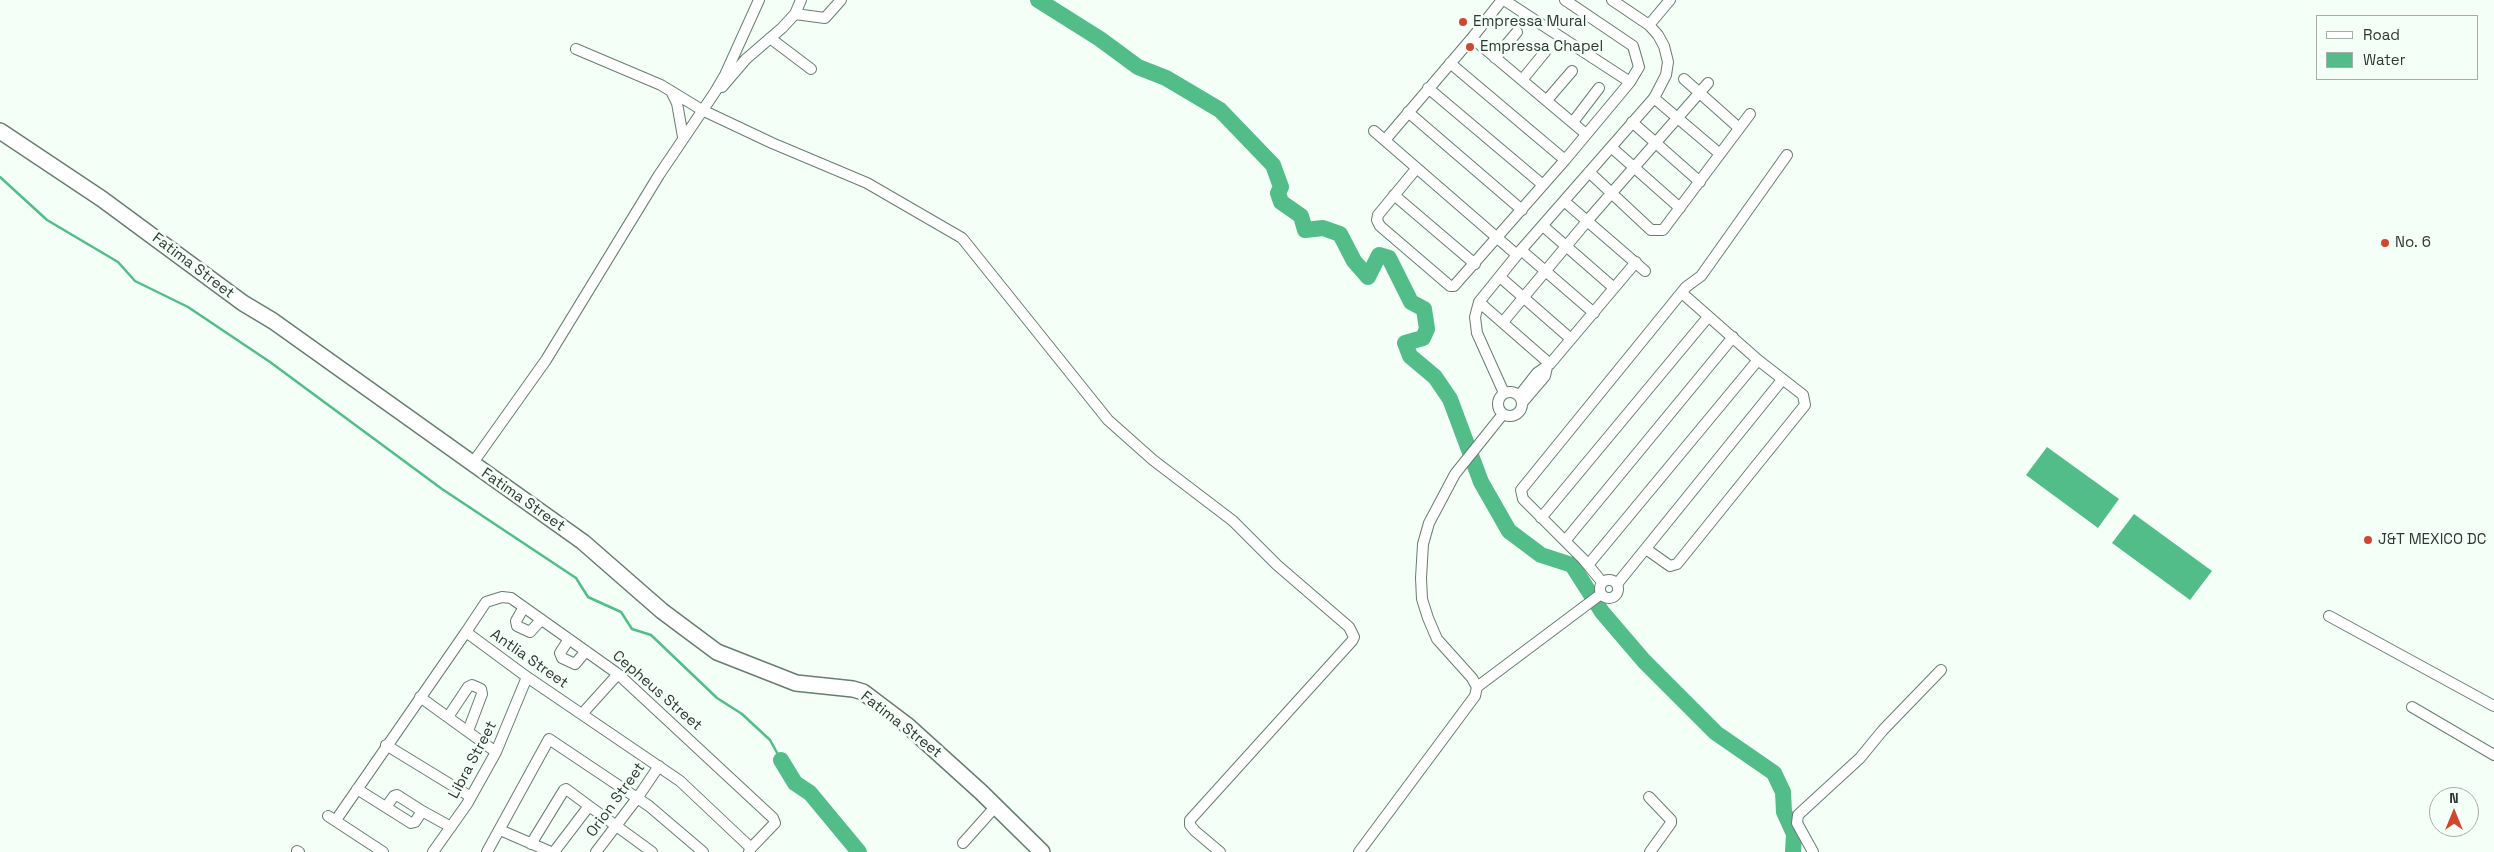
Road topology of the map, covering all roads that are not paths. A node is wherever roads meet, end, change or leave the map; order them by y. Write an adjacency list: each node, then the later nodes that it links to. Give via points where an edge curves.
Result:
1 (759, 0): 26 (street)
2 (801, 0): 8 (street)
3 (841, 0): 8 (street, via 826,18)
4 (1503, 0): 12 (street); 21 (street)
5 (1565, 0): 21 (street, via 1633,46 1640,67)
6 (1670, 0): 9 (street)
7 (1620, 2): 9 (street)
8 (794, 14): 11 (street)
9 (1649, 25): 28 (street, via 1664,46 1668,62 1666,75)
10 (1517, 32): 15 (street)
11 (770, 38): 17 (street); 26 (street, via 746,58 727,83)
12 (1472, 38): 15 (street); 16 (street)
13 (576, 49): 25 (street)
14 (1545, 52): 20 (street)
15 (1495, 58): 20 (street)
16 (1450, 63): 23 (street); 46 (street)
17 (812, 69)
18 (1572, 71): 29 (street)
19 (1684, 79): 27 (street)
20 (1522, 80): 29 (street)
21 (1630, 82): 39 (street)
22 (1708, 83): 27 (street)
23 (1428, 88): 31 (street); 51 (street)
24 (1599, 88): 34 (street)
25 (671, 91): 30 (street); 40 (street, via 677,104)
26 (715, 92): 30 (street)
27 (1699, 93): 33 (street); 36 (street)
28 (1654, 98): 33 (street); 35 (street)
29 (1547, 100): 34 (street)
30 (702, 110): 40 (street); 131 (street, via 867,183 962,238 1108,420 1160,466 1233,521 1352,631 1352,642 1190,820 1195,831)
31 (1408, 112): 41 (street); 56 (street)
32 (1750, 114): 36 (street)
33 (1677, 118): 42 (street); 44 (street)
34 (1573, 122): 39 (street)
35 (1632, 122): 42 (street); 43 (street)
36 (1739, 128): 44 (street)
37 (1374, 131): 41 (street)
38 (0, 132): 82 (street, Fatima Street, via 102,199)
39 (1586, 134): 46 (street)
40 (683, 137): 82 (street, via 546,360)
41 (1385, 140): 47 (street)
42 (1656, 143): 48 (street); 50 (street)
43 (1611, 147): 48 (street); 49 (street)
44 (1720, 154): 50 (street)
45 (1787, 155): 68 (street, via 1701,276)
46 (1565, 160): 51 (street)
47 (1416, 168): 53 (street); 59 (street)
48 (1635, 169): 52 (street); 55 (street)
49 (1589, 172): 52 (street); 54 (street)
50 (1700, 182): 55 (street)
51 (1543, 185): 56 (street)
52 (1613, 194): 55 (street, via 1657,232 1663,230); 57 (street)
53 (1394, 195): 63 (street); 63 (street, via 1378,214 1380,226 1450,286 1458,284)
54 (1564, 201): 57 (street); 58 (street)
55 (1680, 208)
56 (1522, 210): 59 (street)
57 (1588, 220): 60 (street); 62 (street)
58 (1543, 226): 60 (street); 61 (street)
59 (1496, 238): 61 (street); 63 (street)
60 (1567, 246): 65 (street); 67 (street)
61 (1519, 253): 65 (street); 66 (street)
62 (1636, 262): 64 (street); 67 (street)
63 (1475, 264)
64 (1645, 271)
65 (1546, 272): 69 (street); 71 (street)
66 (1500, 277): 69 (street); 70 (street)
67 (1614, 288): 71 (street)
68 (1682, 293): 72 (street); 83 (street, via 1521,490 1523,499)
69 (1524, 298): 73 (street); 75 (street)
70 (1480, 302): 73 (street); 79 (street, via 1475,317 1477,333)
71 (1594, 313): 75 (street)
72 (1708, 316): 74 (street); 83 (street)
73 (1503, 322): 77 (street)
74 (1733, 337): 76 (street); 84 (street)
75 (1571, 339): 77 (street)
76 (1758, 360): 78 (street); 86 (street)
77 (1549, 366): 80 (street, via 1546,376)
78 (1782, 380): 85 (street); 85 (street, via 1803,395 1803,409 1677,564 1670,566)
79 (1504, 393): 80 (street, via 1512,392); 81 (street, via 1498,404)
80 (1520, 399): 81 (street, via 1520,410 1514,416)
81 (1503, 414): 99 (street, via 1463,462 1429,523 1423,544 1422,599 1437,639)
82 (472, 464): 115 (street, Fatima Street, via 583,542 662,611 718,652 796,683 863,692 908,726)
83 (1541, 518): 84 (street)
84 (1565, 542): 86 (street)
85 (1646, 549): 88 (street)
86 (1588, 565): 87 (street)
87 (1602, 582): 88 (street, via 1612,580); 89 (street)
88 (1617, 584): 89 (street, via 1618,590 1613,598)
89 (1599, 596): 99 (street)
90 (524, 607): 92 (street, Cepheus Street); 92 (street, via 516,621 517,626 530,632); 93 (street, Cepheus Street, via 511,598 492,598)
91 (2329, 616): 102 (street)
92 (541, 620): 94 (street, Cepheus Street)
93 (466, 632): 98 (street, Antlia Street); 100 (street)
94 (569, 639): 95 (street, Cepheus Street); 95 (street, via 560,653 562,658 575,664)
95 (586, 651): 97 (street, Cepheus Street)
96 (1941, 670): 134 (street, via 1860,758 1798,815 1797,823)
97 (618, 674): 103 (street); 124 (street, Cepheus Street, via 775,820)
98 (527, 677): 103 (street, Antlia Street); 107 (street, Libra Street)
99 (1477, 687): 132 (street, via 1475,696)
100 (420, 697): 104 (street); 106 (street)
101 (2412, 706): 108 (street)
102 (2494, 706)
103 (582, 714): 109 (street, Antlia Street)
104 (448, 717): 105 (street); 105 (street, via 468,687 472,685 481,689)
105 (468, 731): 107 (street)
106 (386, 745): 110 (street); 111 (street)
107 (496, 752): 111 (street, Libra Street)
108 (2494, 755)
109 (659, 766): 113 (street, Orion Street); 124 (street, Antlia Street, via 680,781)
110 (357, 789): 116 (street); 125 (street, via 332,818)
111 (471, 797): 119 (street, Libra Street)
112 (1649, 797): 133 (street, via 1671,820)
113 (638, 798): 118 (street, Orion Street); 120 (street, via 549,738); 129 (street)
114 (589, 806): 118 (street); 122 (street, via 554,852); 122 (street, via 564,790)
115 (996, 806): 121 (street); 130 (street, Fatima Street)
116 (386, 808): 117 (street, via 413,824); 117 (street, via 397,795)
117 (422, 811): 119 (street)
118 (617, 824): 123 (street); 128 (street, Orion Street)
119 (452, 827): 126 (street, Libra Street)
120 (500, 830): 122 (street); 127 (street)
121 (963, 843)
122 (531, 844)
123 (646, 850)
124 (750, 850)
125 (379, 851)
126 (433, 852)
127 (487, 852)
128 (596, 852)
129 (703, 852)
130 (1042, 852)
131 (1220, 852)
132 (1359, 852)
133 (1650, 852)
134 (1813, 852)

